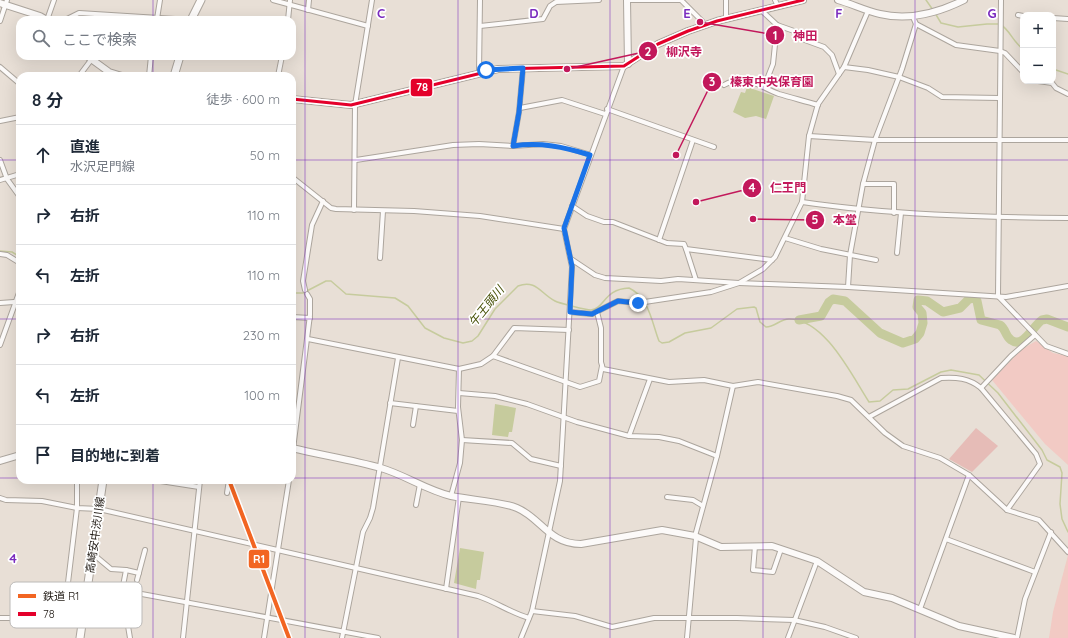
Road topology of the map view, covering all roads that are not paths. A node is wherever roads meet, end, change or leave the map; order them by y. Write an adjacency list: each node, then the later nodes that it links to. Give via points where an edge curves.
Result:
1 (54, 0): 25 (street)
2 (160, 0): 28 (street)
3 (201, 0): 29 (main road)
4 (273, 0): 19 (street)
5 (290, 0): 19 (street)
6 (309, 0): 20 (street)
7 (372, 0): 39 (street)
8 (480, 0): 40 (street)
9 (599, 0): 40 (street, via 556,2 550,6 543,19)
10 (627, 0): 47 (street)
11 (630, 0): 36 (street, via 681,0)
12 (726, 0): 33 (street)
13 (803, 0): 18 (street)
14 (838, 0): 22 (street)
15 (964, 0): 31 (street, via 951,7)
16 (1001, 0): 41 (street)
17 (4, 3): 24 (street); 35 (street)
18 (776, 3): 21 (street)
19 (289, 5): 20 (street); 30 (street)
20 (308, 10): 39 (street)
21 (761, 10): 33 (street); 38 (street)
22 (868, 11): 31 (street); 50 (street)
23 (105, 14): 26 (street, via 79,13); 27 (street)
24 (40, 16)
25 (48, 16)
26 (73, 16)
27 (126, 16)
28 (157, 16)
29 (193, 16)
30 (288, 16)
31 (913, 17): 37 (street)
32 (1056, 18): 34 (street)
33 (726, 19): 47 (street, via 675,36 644,52)
34 (1068, 19)
35 (0, 21)
36 (702, 21)
37 (916, 24): 41 (street, via 956,45); 59 (street)
38 (777, 25): 58 (street, via 794,31 802,39 824,46 832,55); 63 (street, via 773,64)
39 (368, 26): 67 (street)
40 (480, 26): 57 (street)
41 (1000, 51): 51 (street); 65 (street)
42 (91, 60): 52 (street)
43 (94, 60): 53 (street)
44 (151, 60): 54 (street)
45 (179, 60): 55 (main road)
46 (281, 60): 56 (street)
47 (626, 65): 49 (street); 70 (street)
48 (0, 67): 60 (street)
49 (523, 68): 57 (street); 69 (street)
50 (844, 68): 58 (street); 59 (street)
51 (1020, 69)
52 (82, 72)
53 (109, 72)
54 (149, 72)
55 (175, 72)
56 (279, 72)
57 (479, 72): 67 (street)
58 (839, 74): 68 (street)
59 (899, 77): 65 (street, via 928,88 942,97); 76 (street)
60 (16, 81)
61 (1053, 84): 64 (street)
62 (724, 85): 63 (street, via 732,80 741,80)
63 (764, 87): 68 (street)
64 (1068, 94)
65 (999, 98): 78 (street)
66 (296, 100): 67 (street)
67 (355, 105): 83 (street)
68 (818, 105): 74 (street)
69 (520, 108): 71 (street, via 562,100); 79 (street)
70 (607, 108): 71 (street); 75 (street)
71 (605, 114): 81 (street)
72 (16, 118): 73 (street)
73 (0, 121)
74 (809, 136): 76 (street); 91 (street)
75 (693, 140): 80 (street); 102 (street)
76 (874, 140): 78 (street); 88 (street)
77 (1068, 140): 78 (street)
78 (999, 141): 98 (street)
79 (513, 146): 81 (street, via 561,146); 83 (street, via 453,145)
80 (714, 147)
81 (590, 155): 92 (street)
82 (0, 160): 85 (street)
83 (356, 160): 93 (street)
84 (16, 176): 85 (street)
85 (7, 179): 86 (street); 89 (street)
86 (0, 180)
87 (296, 182): 90 (street)
88 (863, 184): 94 (street); 96 (street, via 894,184)
89 (16, 191)
90 (323, 202): 93 (street, via 331,208); 123 (street, via 312,226 303,281 310,298)
91 (802, 202): 94 (street); 101 (street)
92 (572, 206): 100 (street); 102 (street, via 587,216 604,222 613,222)
93 (354, 210): 95 (street)
94 (858, 210): 96 (street); 106 (street)
95 (383, 211): 100 (street, via 480,216); 107 (street)
96 (894, 213): 97 (street)
97 (901, 213): 98 (street); 104 (street)
98 (999, 217): 99 (street); 116 (street)
99 (1068, 218)
100 (564, 228): 108 (street)
101 (785, 238): 106 (street); 109 (street)
102 (659, 240): 103 (street, via 684,244)
103 (686, 249): 109 (street); 112 (street)
104 (897, 253)
105 (0, 254): 111 (street)
106 (850, 255): 110 (street); 115 (street)
107 (380, 258)
108 (571, 259): 112 (street, via 595,275 605,278); 120 (street)
109 (772, 260): 113 (street, via 763,269)
110 (876, 260)
111 (16, 261)
112 (696, 280): 113 (street)
113 (738, 283): 115 (street); 121 (street, via 712,292 647,302 618,301)
114 (1068, 286): 116 (street, via 1006,297)
115 (848, 287): 116 (street)
116 (998, 296): 125 (street)
117 (16, 298): 118 (street)
118 (14, 302): 119 (street); 127 (street)
119 (0, 303)
120 (570, 311): 121 (street, via 592,314); 124 (street)
121 (597, 312): 131 (street, via 601,328)
122 (296, 317): 123 (street)
123 (310, 318): 126 (street)
124 (569, 330): 129 (street, via 514,328); 134 (street)
125 (1034, 334): 128 (street, via 1046,346); 136 (street)
126 (308, 339): 130 (street); 144 (street)
127 (0, 345)
128 (1068, 354)
129 (493, 356): 132 (street, via 481,364); 134 (street)
130 (398, 358): 132 (street); 138 (street)
131 (602, 366): 133 (street, via 603,369); 134 (street, via 599,381 580,387)
132 (459, 369): 137 (street)
133 (650, 379): 135 (street, via 669,382 704,380); 145 (street)
134 (566, 383): 141 (street)
135 (733, 386): 142 (street, via 758,382 837,396 851,400); 149 (street)
136 (981, 388): 142 (street, via 972,381 953,377 941,378); 171 (street, via 1036,454 1040,464)
137 (459, 393): 140 (street); 141 (street, via 495,396)
138 (390, 404): 139 (street); 152 (street)
139 (416, 406): 140 (street); 143 (street)
140 (458, 411): 146 (street)
141 (564, 417): 145 (street); 151 (street)
142 (869, 417): 153 (street, via 903,446 940,458)
143 (413, 425)
144 (296, 426)
145 (629, 436): 149 (street, via 679,441)
146 (462, 440): 151 (street, via 512,443 532,459); 163 (street, via 460,463)
147 (296, 449): 152 (street)
148 (16, 455): 150 (street)
149 (716, 456): 168 (street)
150 (0, 461)
151 (561, 466): 174 (street)
152 (380, 468): 160 (street); 184 (street, via 373,508 363,532)
153 (969, 475): 171 (street); 176 (street)
154 (77, 484): 169 (street)
155 (102, 484): 170 (main road, 高崎安中渋川線)
156 (176, 484): 161 (street)
157 (200, 484): 161 (street)
158 (228, 484): 162 (street)
159 (288, 484): 180 (street)
160 (420, 484): 163 (street); 167 (street)
161 (199, 488): 172 (street)
162 (227, 493)
163 (451, 496): 164 (street)
164 (459, 497): 174 (street, via 517,508); 192 (street)
165 (667, 497): 168 (street, via 693,500)
166 (0, 498): 169 (street, via 42,501)
167 (416, 505)
168 (703, 506): 175 (street)
169 (77, 508): 170 (street); 189 (street)
170 (99, 509): 172 (street); 182 (main road, 高崎安中渋川線)
171 (1007, 510): 173 (street, via 1039,520)
172 (194, 531): 180 (street); 194 (street)
173 (1051, 532): 181 (street); 186 (street)
174 (548, 533): 175 (street, via 565,542 576,544 662,530); 196 (street)
175 (696, 537): 177 (street, via 721,547); 201 (street)
176 (946, 539): 186 (street); 195 (street)
177 (755, 546): 178 (street); 178 (street, via 753,570 773,572)
178 (781, 549): 183 (street)
179 (145, 550): 187 (street)
180 (278, 550): 184 (street); 197 (street)
181 (1068, 552)
182 (92, 554): 185 (street, via 111,569); 190 (main road, 高崎安中渋川線)
183 (817, 561): 195 (street, via 858,589); 202 (street)
184 (356, 568): 192 (street); 205 (street)
185 (126, 570): 187 (street); 191 (street)
186 (1035, 572): 216 (street)
187 (139, 573): 188 (street)
188 (137, 580)
189 (68, 582)
190 (88, 582)
191 (124, 582)
192 (446, 589): 200 (street, via 490,600 515,614)
193 (142, 594): 194 (street)
194 (187, 602): 197 (street); 208 (street)
195 (920, 609): 216 (street, via 959,626)
196 (532, 611): 200 (street); 201 (street, via 574,616 612,627 654,618)
197 (267, 617): 205 (street); 209 (street)
198 (0, 618): 199 (street)
199 (10, 618)
200 (529, 618): 212 (street)
201 (688, 618): 202 (street); 213 (street)
202 (794, 620): 214 (street); 215 (street)
203 (81, 628): 206 (main road, 高崎安中渋川線)
204 (128, 628): 207 (street)
205 (343, 632): 210 (street); 211 (street)
206 (80, 638)
207 (130, 638)
208 (183, 638)
209 (264, 638)
210 (342, 638)
211 (378, 638)
212 (521, 638)
213 (687, 638)
214 (788, 638)
215 (856, 638)
216 (1015, 638)

